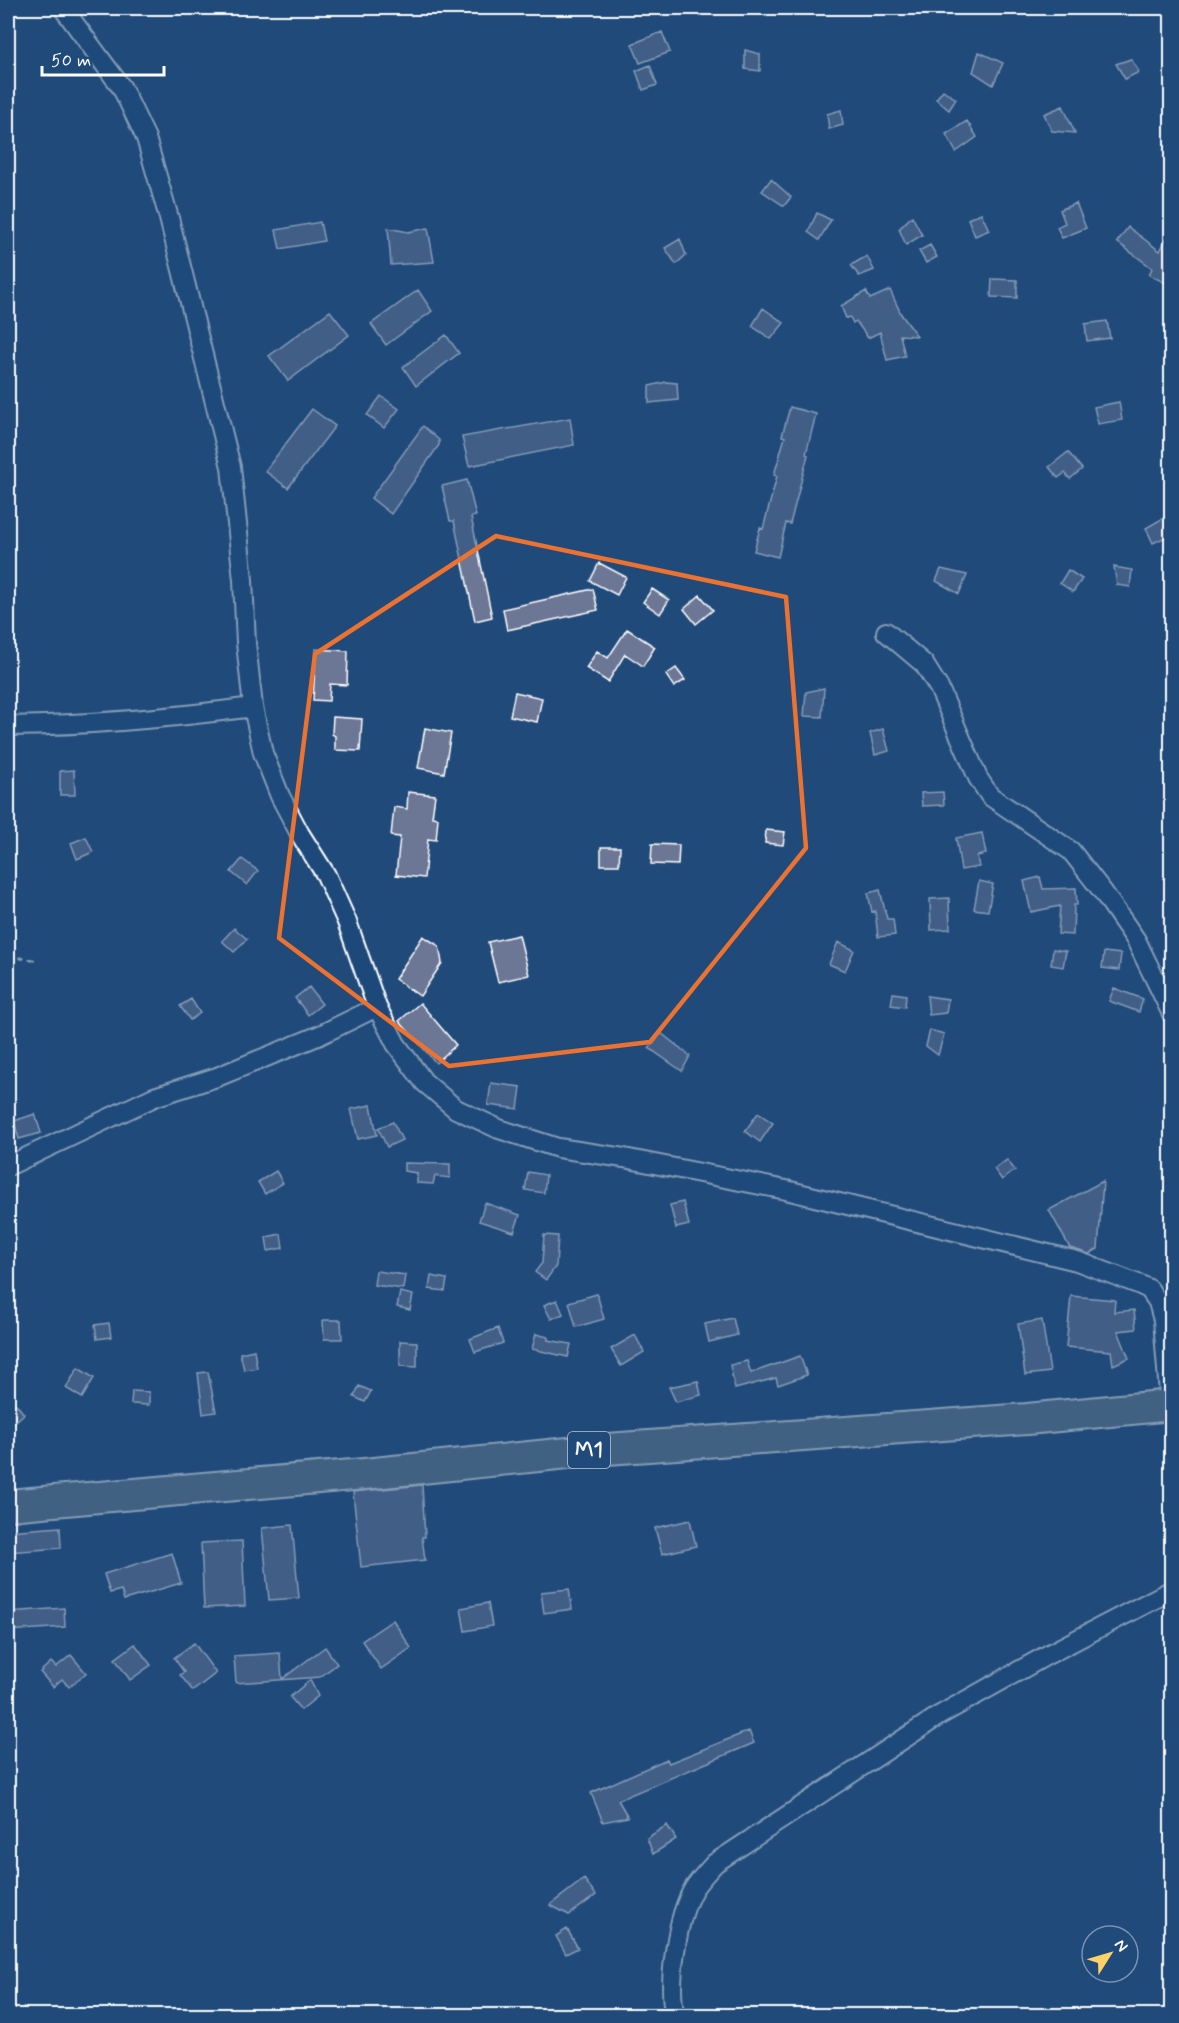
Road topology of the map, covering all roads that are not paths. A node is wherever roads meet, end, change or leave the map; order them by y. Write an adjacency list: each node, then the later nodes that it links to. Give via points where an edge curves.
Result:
1 (63, 8): 3 (street, via 122,88 146,138 169,218 231,467)
2 (886, 632): 6 (street, via 924,664 939,687 974,770 990,796 1071,851 1102,892 1136,940)
3 (253, 707): 4 (street, via 173,718); 5 (street, via 280,796 326,875)
4 (8, 726)
5 (377, 1007): 7 (street, via 217,1077 154,1097); 8 (street, via 396,1044 424,1082 456,1110 499,1129 558,1148 786,1191 1077,1261)
6 (1172, 1014)
7 (8, 1166)
8 (1165, 1297): 9 (street, via 1163,1320)
9 (1171, 1405): 10 (highway, M1, via 607,1449)
10 (8, 1505)
11 (1172, 1590): 12 (street, via 940,1715 715,1863 694,1888 683,1916 673,1965)
12 (675, 2016)

